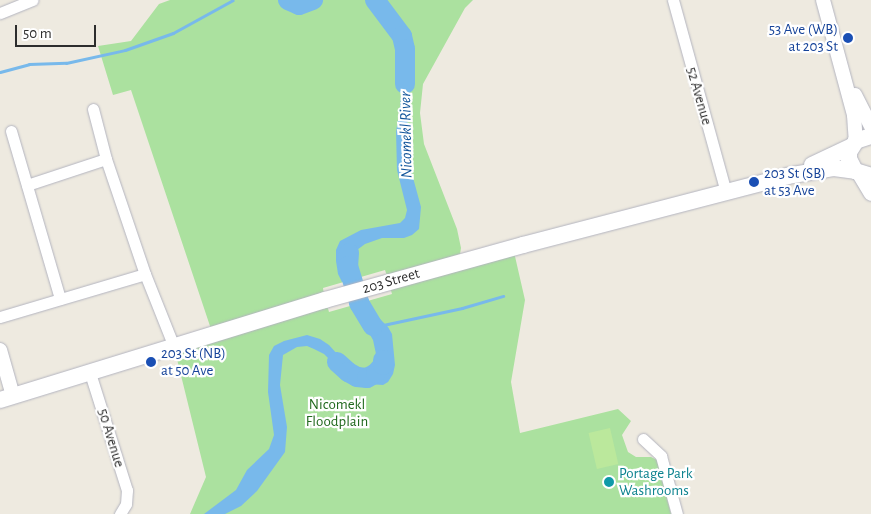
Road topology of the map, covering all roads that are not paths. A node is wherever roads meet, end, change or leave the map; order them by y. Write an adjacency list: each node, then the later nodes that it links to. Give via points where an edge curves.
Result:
1 (32, 0): 4 (street)
2 (673, 0): 14 (street, 52 Avenue)
3 (823, 0): 5 (street)
4 (0, 13)
5 (843, 70): 7 (street); 9 (street)
6 (93, 109): 10 (street)
7 (871, 126)
8 (11, 130): 13 (street)
9 (860, 141): 11 (main road, via 849,159); 12 (main road, 203 Street)
10 (106, 159): 13 (street); 16 (street)
11 (862, 174): 12 (main road, 203 Street, via 834,168); 15 (street)
12 (787, 176): 14 (main road, 203 Street)
13 (27, 184): 17 (street)
14 (726, 192): 19 (main road, 203 Street, via 389,282)
15 (871, 194)
16 (145, 274): 17 (street); 19 (street)
17 (60, 299): 18 (street)
18 (0, 317)
19 (174, 346): 21 (main road, 203 Street)
20 (0, 350): 22 (street)
21 (90, 372): 22 (main road, 203 Street); 24 (street, 50 Avenue, via 127,490)
22 (7, 398)
23 (643, 439): 25 (street, via 661,456)
24 (123, 509)
25 (676, 514)

